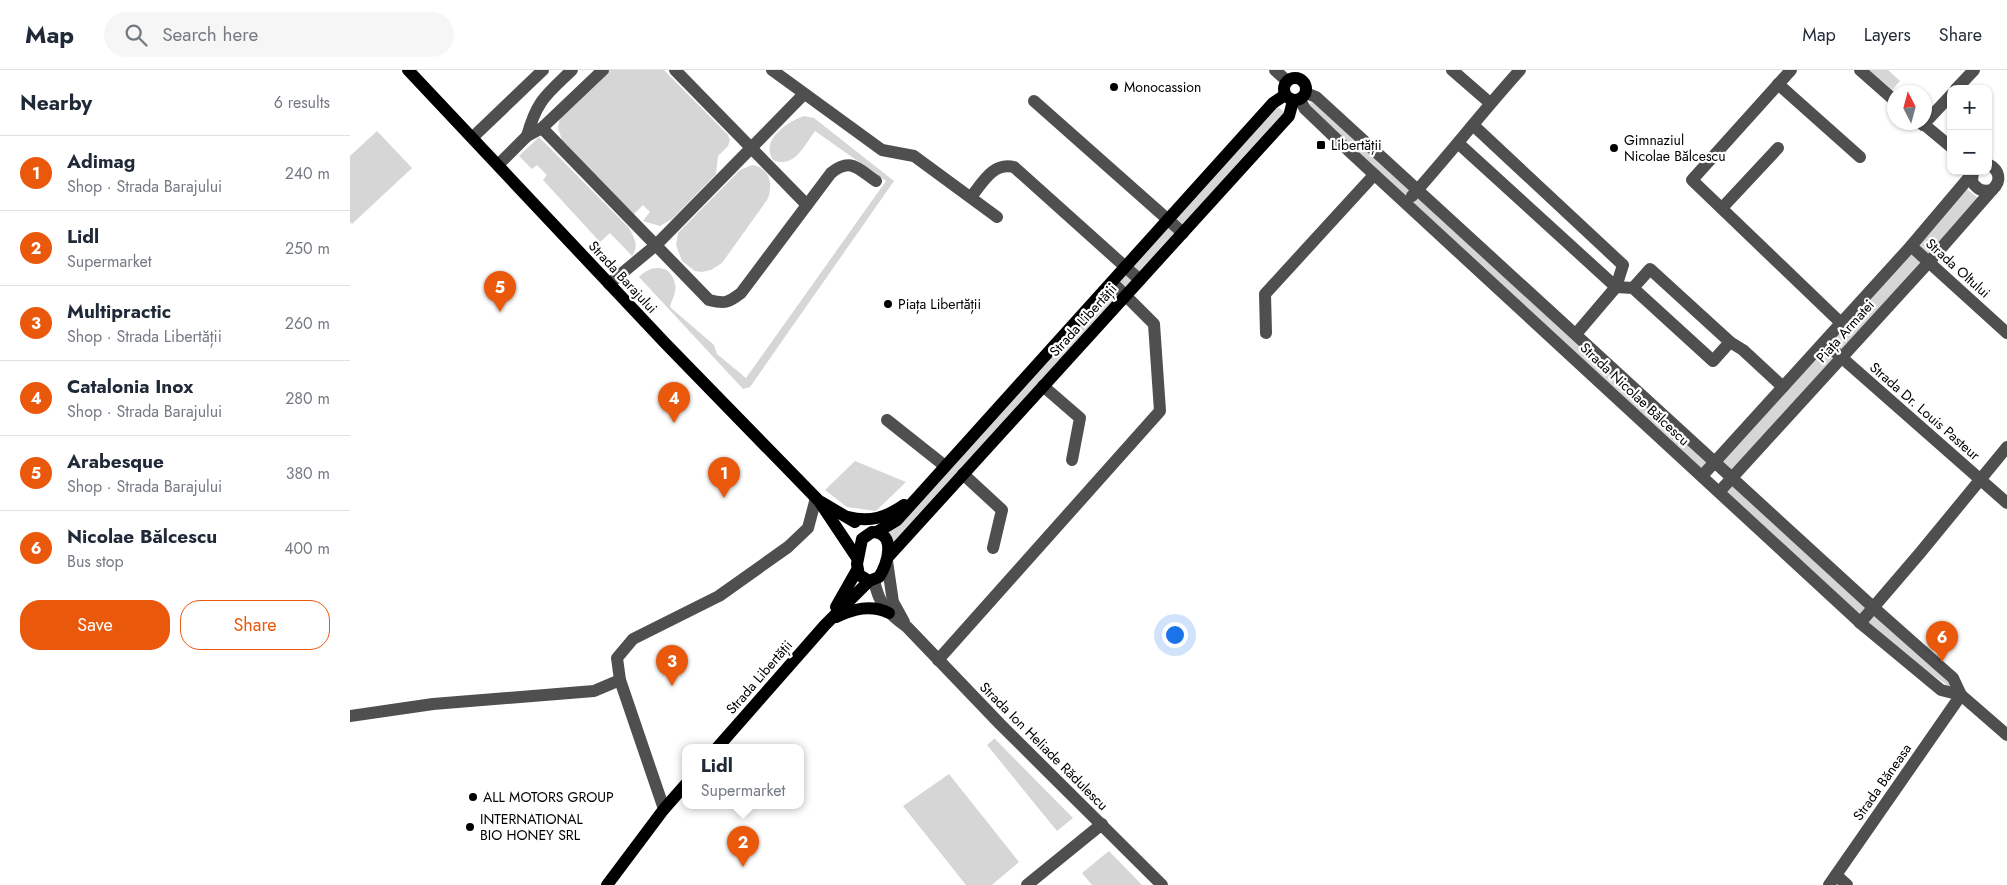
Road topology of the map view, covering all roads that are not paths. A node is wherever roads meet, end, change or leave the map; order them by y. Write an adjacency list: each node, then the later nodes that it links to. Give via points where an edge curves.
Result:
1 (408, 70): 29 (main road, Strada Barajului)
2 (543, 70): 29 (street)
3 (572, 70): 28 (street, via 543,98 533,114)
4 (603, 70): 26 (street)
5 (675, 70): 32 (street)
6 (772, 70): 18 (street)
7 (1275, 70): 15 (street)
8 (1311, 70): 14 (main road)
9 (1452, 70): 23 (street)
10 (1520, 70): 23 (street)
11 (1791, 70): 16 (street)
12 (1860, 70): 19 (street)
13 (1974, 70): 17 (street)
14 (1303, 80): 15 (main road); 20 (main road, via 1307,86)
15 (1287, 81): 20 (main road, via 1284,88)
16 (1778, 84): 34 (street); 46 (street, via 1692,180)
17 (1960, 85)
18 (804, 94): 32 (street); 43 (street, via 882,150 914,156)
19 (1887, 94)
20 (1296, 97): 37 (street, Strada Nicolae Bălcescu, via 1305,110); 42 (street, Strada Nicolae Bălcescu, via 1316,97); 48 (main road, Strada Libertății, via 1273,103); 49 (main road, Strada Libertății, via 1290,116)
21 (1947, 99): 24 (street)
22 (1034, 101): 48 (street)
23 (1490, 103): 25 (street)
24 (1932, 114)
25 (1473, 125): 30 (street); 57 (street, via 1624,265)
26 (542, 128): 28 (street); 50 (street)
27 (1929, 130): 31 (street)
28 (527, 136): 35 (street)
29 (473, 137): 35 (main road, Strada Barajului)
30 (1458, 143): 42 (street); 57 (street)
31 (1947, 145)
32 (751, 148): 45 (street); 50 (street)
33 (1778, 148): 46 (street)
34 (1860, 157)
35 (499, 164): 56 (main road, Strada Barajului)
36 (1992, 166): 41 (street)
37 (1374, 175): 44 (street, Strada Nicolae Bălcescu); 61 (street, via 1265,294)
38 (1969, 175): 51 (street, Piața Armatei)
39 (1972, 175): 41 (street, via 1976,188 1984,191)
40 (876, 181): 45 (street, via 854,166 844,164 831,172)
41 (1999, 181): 52 (street, Piața Armatei)
42 (1417, 190): 44 (street); 63 (street, Strada Nicolae Bălcescu)
43 (971, 197): 47 (street); 53 (street, via 993,170 1004,165 1014,167)
44 (1405, 203): 75 (street, Strada Nicolae Bălcescu)
45 (807, 204): 50 (street, via 746,288 731,301 721,304 709,300)
46 (1722, 208): 60 (street)
47 (997, 217)
48 (1169, 220): 49 (street); 53 (main road, Strada Libertății)
49 (1183, 233): 54 (main road, Strada Libertății)
50 (656, 246): 56 (street)
51 (1910, 246): 52 (street, Strada Oltului); 60 (street, Piața Armatei)
52 (1929, 262): 62 (street, Strada Oltului); 66 (street, Piața Armatei)
53 (1126, 267): 54 (street); 55 (main road, Strada Libertății)
54 (1140, 280): 59 (main road, Strada Libertății)
55 (1112, 282): 59 (street); 73 (main road, Strada Libertății)
56 (609, 284): 80 (main road, Strada Barajului)
57 (1616, 287): 58 (street); 63 (street)
58 (1633, 288): 64 (street, via 1650,269); 64 (street, via 1713,361)
59 (1126, 295): 67 (main road, Strada Libertății); 93 (street, via 1154,324 1160,411)
60 (1841, 323): 65 (street, Piața Armatei)
61 (1266, 333)
62 (2007, 333)
63 (1576, 334): 72 (street, Strada Nicolae Bălcescu)
64 (1730, 342): 68 (street)
65 (1824, 342): 66 (street, Strada Dr. Louis Pasteur); 68 (street, Piața Armatei)
66 (1841, 358): 76 (street, Piața Armatei); 77 (street, Strada Dr. Louis Pasteur)
67 (1043, 386): 71 (street, via 1080,418); 74 (main road, Strada Libertății)
68 (1783, 387): 72 (street, Piața Armatei)
69 (887, 420): 73 (street)
70 (2007, 447): 77 (street)
71 (1072, 460)
72 (1715, 462): 75 (street, Piața Armatei); 76 (street, Strada Nicolae Bălcescu)
73 (945, 466): 78 (main road, Strada Libertății)
74 (963, 474): 84 (street, via 1002,510); 85 (main road, Strada Libertății)
75 (1702, 476): 79 (street, Strada Nicolae Bălcescu)
76 (1732, 478): 79 (street, Piața Armatei); 88 (street, Strada Nicolae Bălcescu)
77 (1980, 480): 81 (street, Strada Dr. Louis Pasteur); 88 (street)
78 (924, 490): 82 (main road, via 880,518); 83 (main road, Strada Libertății, via 897,520)
79 (1719, 492): 91 (street, Strada Nicolae Bălcescu)
80 (818, 500): 82 (main road, Strada Barajului); 86 (main road, Strada Barajului); 94 (street, via 808,528 788,547 719,596 633,639 617,658)
81 (2007, 502)
82 (848, 517): 83 (main road, Strada Barajului)
83 (875, 532): 85 (main road, via 887,541); 86 (main road, via 862,539)
84 (993, 548)
85 (888, 559): 87 (main road, via 879,577); 92 (street, Strada Ion Heliade Rădulescu, via 894,602)
86 (857, 564): 87 (main road, via 860,575); 90 (main road, Strada Libertății)
87 (872, 581): 89 (street, Strada Ion Heliade Rădulescu); 90 (main road, Strada Libertății)
88 (1874, 608): 91 (street); 95 (street, Strada Nicolae Bălcescu, via 1953,678)
89 (889, 613): 90 (main road, via 859,608); 92 (street, Strada Ion Heliade Rădulescu)
90 (828, 622): 98 (main road, Strada Libertății)
91 (1860, 623): 95 (street, Strada Nicolae Bălcescu, via 1942,690)
92 (907, 627): 93 (street, Strada Ion Heliade Rădulescu)
93 (938, 660): 101 (street, Strada Ion Heliade Rădulescu)
94 (620, 680): 96 (street, via 594,690 433,704); 100 (street)
95 (1961, 695): 97 (street, Strada Nicolae Bălcescu); 102 (street, Strada Băneasa)
96 (350, 716)
97 (2007, 735)
98 (721, 744)
99 (682, 789): 100 (main road)
100 (664, 809): 103 (main road)
101 (1102, 824): 104 (street); 105 (street, Strada Ion Heliade Rădulescu)
102 (1832, 880): 106 (street)
103 (607, 885)
104 (1027, 885)
105 (1162, 885)
106 (1847, 885)

